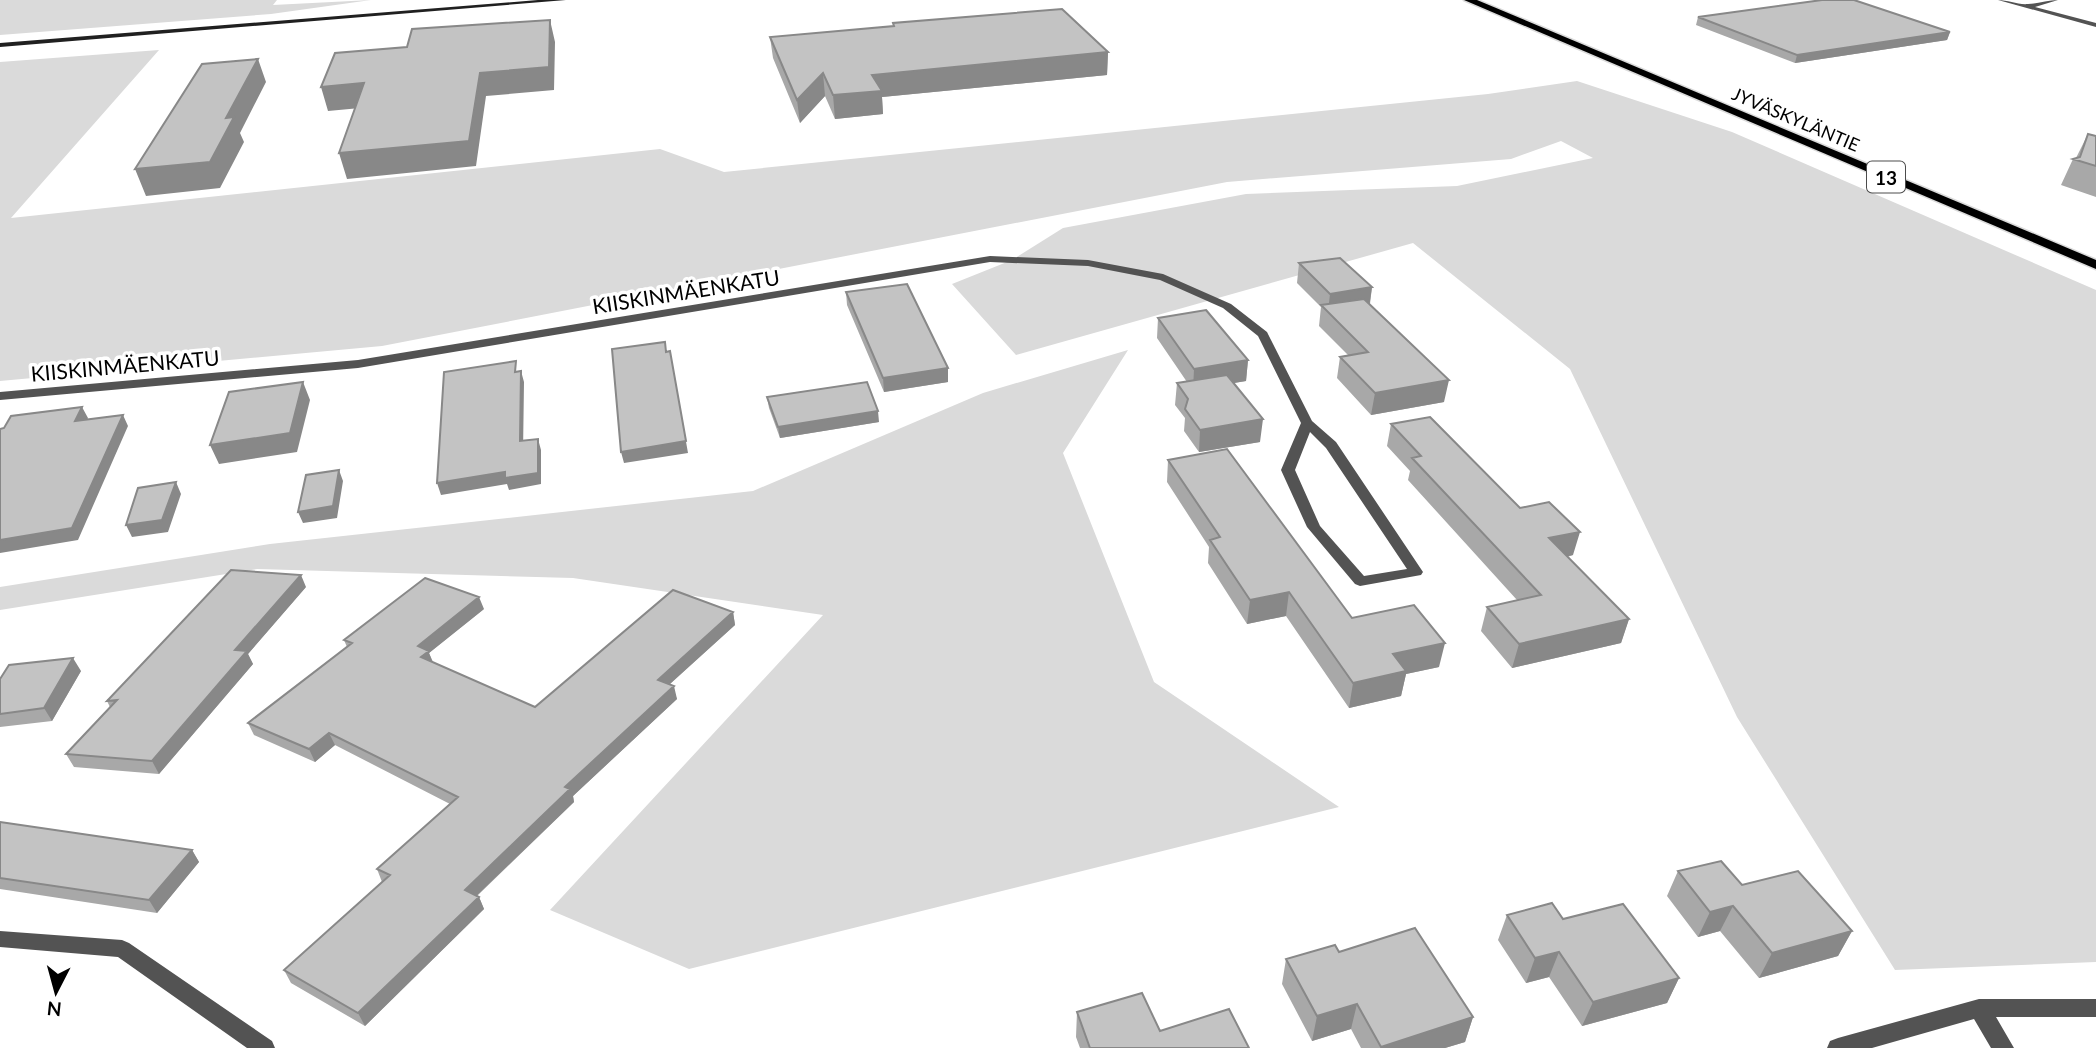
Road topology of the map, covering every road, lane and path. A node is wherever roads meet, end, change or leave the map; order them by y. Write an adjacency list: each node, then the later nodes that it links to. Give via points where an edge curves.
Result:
1 (563, 0): 8 (main road)
2 (1469, 0): 9 (highway, JYVÄSKYLÄNTIE / 13)
3 (1493, 0): 9 (highway, JYVÄSKYLÄNTIE / 13)
4 (2001, 0): 6 (street)
5 (2055, 0): 6 (street)
6 (2026, 7): 7 (street)
7 (2096, 25)
8 (0, 44)
9 (1677, 87): 10 (highway, JYVÄSKYLÄNTIE / 13)
10 (2096, 265)
11 (0, 396): 12 (street, KIISKINMÄENKATU, via 358,364 990,259 1088,263 1163,277 1227,306 1263,334)
12 (1307, 423): 12 (street, KIISKINMÄENKATU, via 1331,445 1416,572 1360,581 1314,527 1288,470)
13 (0, 939): 16 (street, via 122,949)
14 (1979, 1008): 15 (street); 17 (street); 18 (street)
15 (2096, 1009)
16 (264, 1048)
17 (1838, 1048)
18 (2003, 1048)

